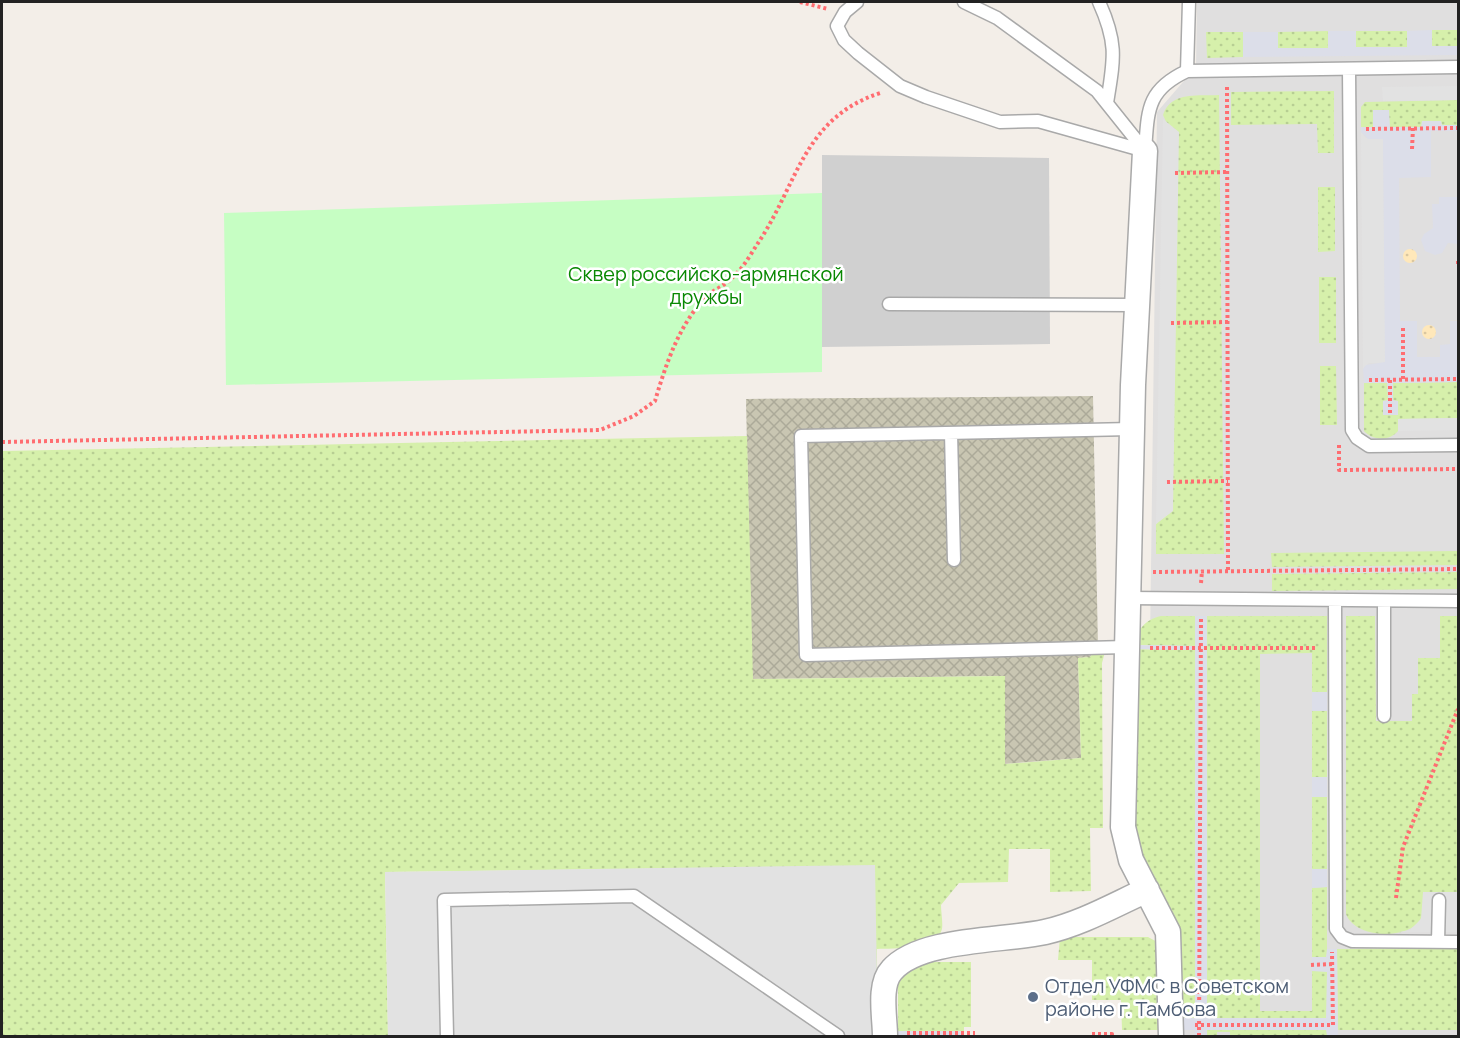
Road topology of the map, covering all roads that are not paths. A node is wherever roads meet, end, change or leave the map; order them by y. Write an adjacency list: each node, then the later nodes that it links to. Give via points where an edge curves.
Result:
1 (857, 2): 9 (lane, via 837,26 844,40 900,86 1000,122 1038,122)
2 (964, 2): 8 (lane, via 997,18 1097,91)
3 (1099, 2): 8 (lane, via 1112,34 1115,55)
4 (1189, 2): 7 (lane)
5 (1458, 68): 6 (lane)
6 (1349, 69): 7 (lane); 14 (lane, via 1351,425 1364,444)
7 (1187, 71): 9 (lane, via 1172,78 1151,100)
8 (1107, 103): 9 (lane)
9 (1145, 151): 11 (street)
10 (889, 304): 11 (lane)
11 (1136, 305): 12 (street)
12 (1131, 429): 13 (lane); 16 (street)
13 (951, 433): 15 (lane); 20 (lane, via 801,436 806,655)
14 (1458, 445)
15 (954, 560)
16 (1127, 598): 17 (lane); 20 (street)
17 (1335, 600): 18 (lane); 24 (lane, via 1336,929 1352,941)
18 (1384, 601): 19 (lane); 21 (lane)
19 (1458, 601)
20 (1126, 647): 22 (street, via 1123,827 1131,860)
21 (1384, 716)
22 (1147, 890): 26 (street, via 1046,932 913,955 887,976 885,986); 29 (street, via 1163,919 1171,945)
23 (1439, 900): 24 (lane)
24 (1438, 942): 25 (lane)
25 (1458, 942)
26 (894, 1035)
27 (447, 1036): 28 (lane, via 444,900 634,896)
28 (838, 1036)
29 (1171, 1036)

